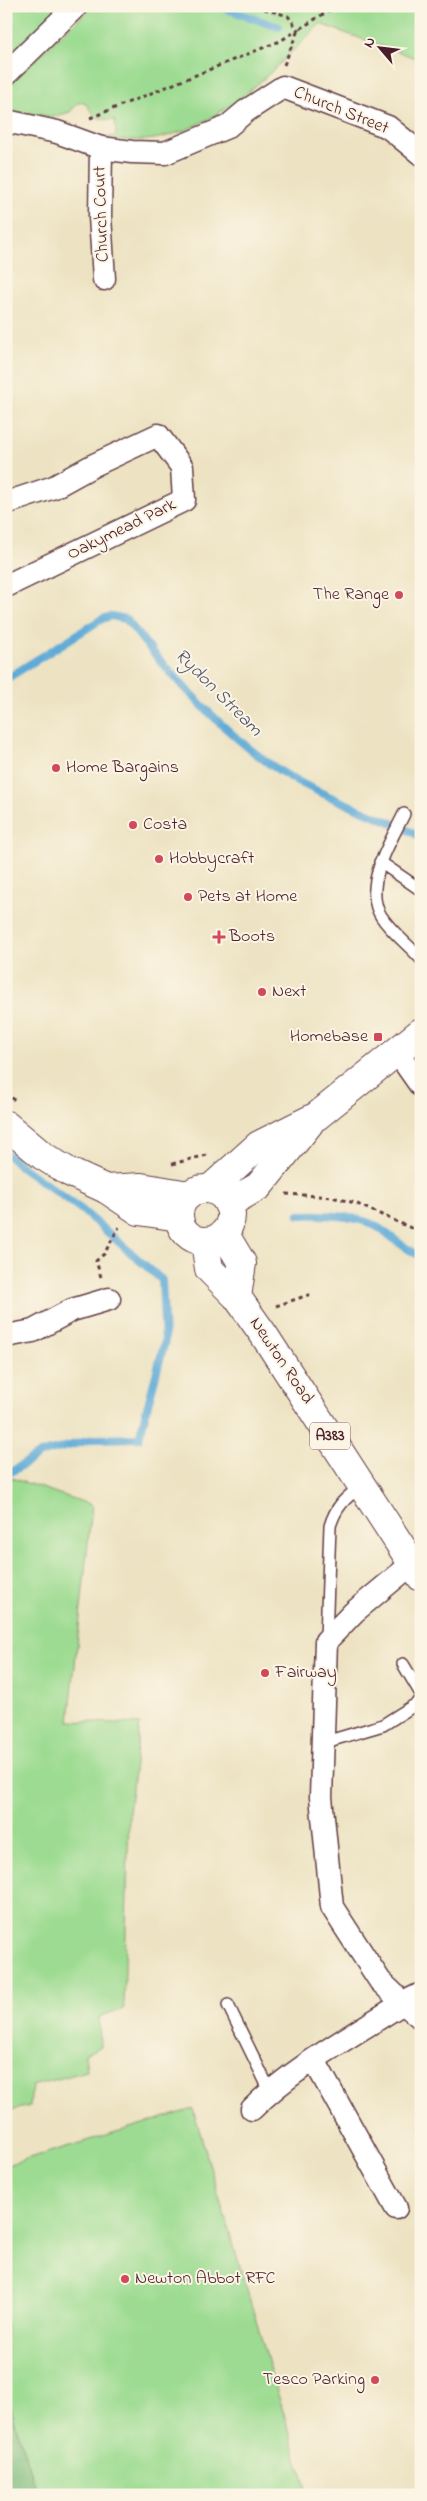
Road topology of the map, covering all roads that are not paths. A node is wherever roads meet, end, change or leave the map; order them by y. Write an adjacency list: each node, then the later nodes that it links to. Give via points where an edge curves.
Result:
1 (76, 6): 2 (street)
2 (6, 74)
3 (6, 121): 4 (street, Church Street, via 57,132)
4 (101, 148): 5 (street, Church Street, via 166,153 227,127 283,87 388,127); 6 (street, Church Court, via 100,216)
5 (421, 154)
6 (104, 279)
7 (6, 503): 8 (street, Oakymead Park, via 54,487 158,435 182,467 184,500)
8 (6, 586)
9 (404, 814): 10 (lane)
10 (380, 862): 11 (lane); 12 (lane, via 375,889 381,916)
11 (421, 890)
12 (421, 959)
13 (421, 1032): 14 (main road)
14 (397, 1052): 15 (street); 17 (main road, via 317,1116 259,1186)
15 (421, 1086)
16 (12, 1114): 17 (main road, via 43,1156 106,1189 139,1211)
17 (201, 1201): 18 (main road, via 231,1219); 18 (main road, via 184,1231 190,1237)
18 (214, 1237): 21 (main road, Newton Road / A383, via 242,1263 244,1306)
19 (109, 1299): 20 (street, via 72,1310 33,1331)
20 (6, 1336)
21 (362, 1486): 22 (main road, Newton Road / A383); 23 (lane, via 334,1511 330,1526)
22 (417, 1570): 23 (street, via 354,1612)
23 (326, 1642): 27 (street)
24 (403, 1664): 25 (lane)
25 (421, 1694)
26 (421, 1701): 27 (lane, via 383,1725)
27 (322, 1743): 28 (street, via 322,1797 332,1907 380,1981)
28 (412, 1998): 30 (street); 31 (street)
29 (228, 2005): 32 (lane)
30 (421, 2018)
31 (314, 2060): 32 (street); 34 (street)
32 (270, 2091): 33 (street)
33 (252, 2109)
34 (396, 2208)

